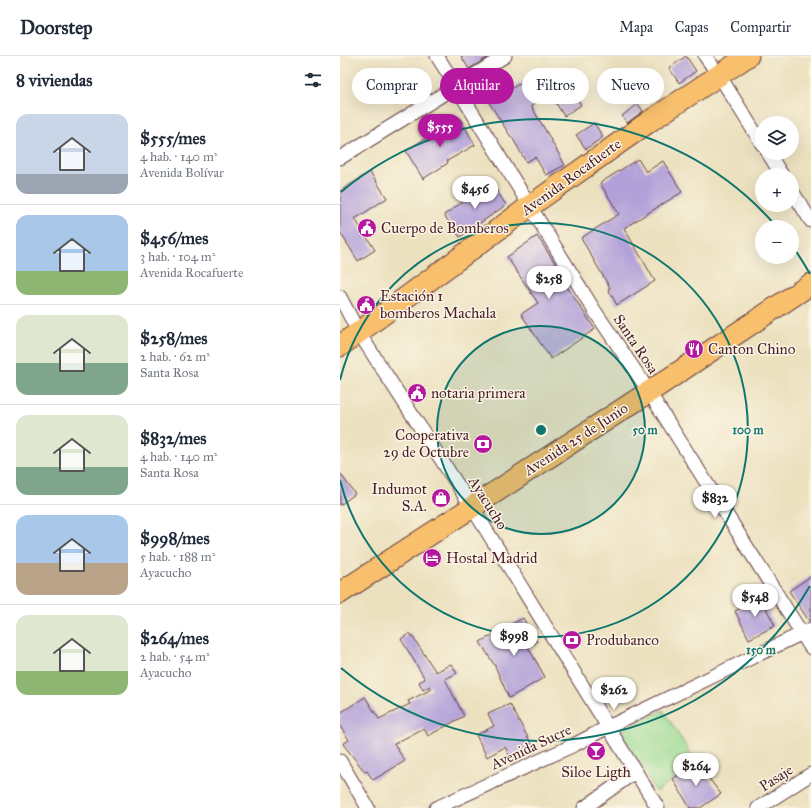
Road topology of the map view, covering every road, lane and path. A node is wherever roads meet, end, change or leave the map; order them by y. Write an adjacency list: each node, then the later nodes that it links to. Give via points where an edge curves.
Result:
1 (437, 56): 5 (street, Santa Rosa)
2 (504, 56): 6 (street)
3 (705, 56): 7 (street)
4 (748, 56): 7 (main road, Avenida Rocafuerte)
5 (445, 68)
6 (485, 68)
7 (719, 75): 10 (street); 13 (main road, Avenida Rocafuerte)
8 (440, 96): 11 (street)
9 (467, 104): 13 (street, Santa Rosa)
10 (755, 133)
11 (340, 158)
12 (799, 202): 14 (street)
13 (530, 206): 17 (main road, Avenida Rocafuerte); 19 (street, Santa Rosa, via 594,310)
14 (811, 221)
15 (811, 284): 19 (main road, Avenida 25 de Junio)
16 (340, 297): 17 (street, Ayacucho)
17 (360, 333): 18 (main road, Avenida Rocafuerte); 20 (street, Ayacucho)
18 (340, 346)
19 (649, 392): 20 (main road, Avenida 25 de Junio); 22 (street, Santa Rosa)
20 (472, 507): 21 (main road, Avenida 25 de Junio); 24 (street, Ayacucho)
21 (340, 594)
22 (806, 632): 23 (street, Santa Rosa); 24 (street, Avenida Sucre)
23 (811, 648)
24 (608, 727): 26 (street, Ayacucho); 29 (street, Avenida Sucre, via 574,746)
25 (340, 761): 28 (street)
26 (635, 772): 30 (street); 31 (street, Ayacucho)
27 (811, 774): 32 (street, Pasaje)
28 (368, 808)
29 (436, 808)
30 (584, 808)
31 (658, 808)
32 (758, 808)

